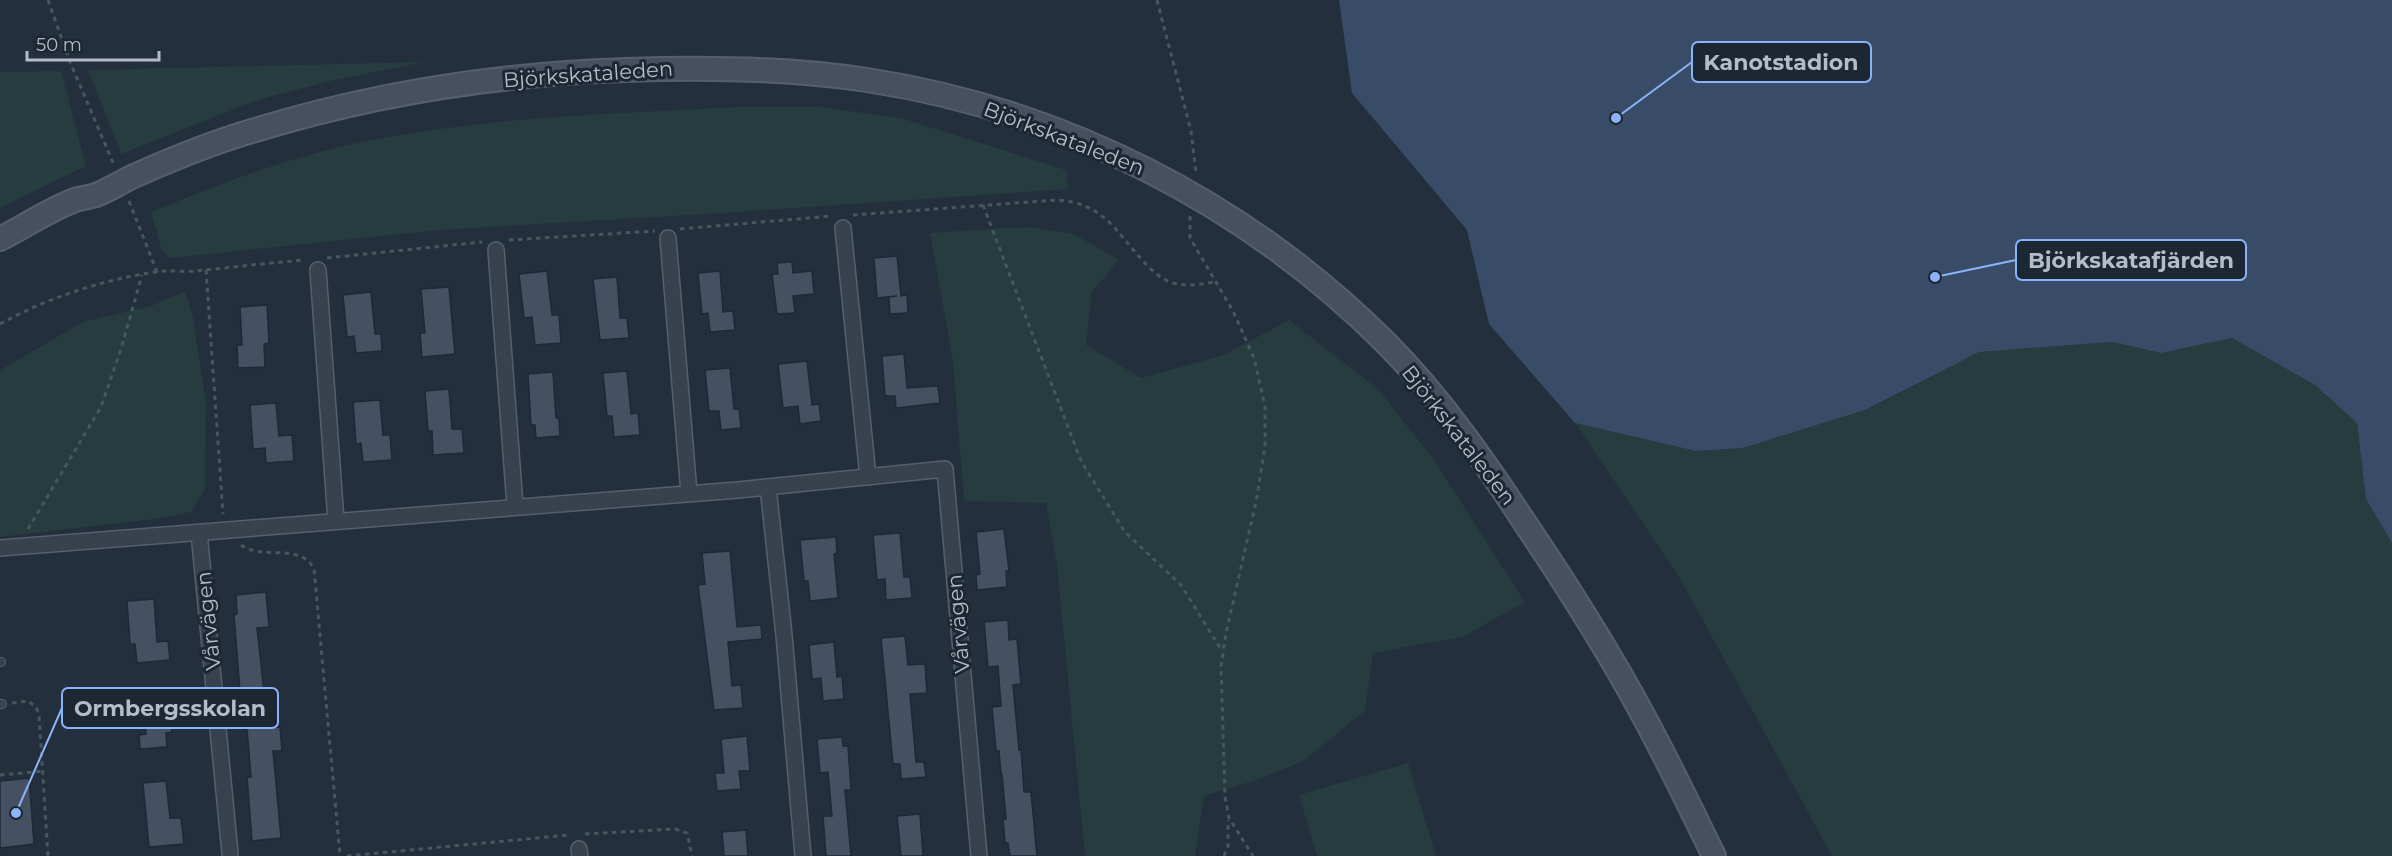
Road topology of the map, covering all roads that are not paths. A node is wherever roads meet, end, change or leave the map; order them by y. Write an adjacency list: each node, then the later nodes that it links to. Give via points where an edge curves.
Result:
1 (95, 195): 4 (main road, Björkskataleden); 6 (main road, Björkskataleden, via 79,209); 18 (main road, Björkskataleden, via 180,156 251,131 335,109 457,85 603,71 745,69 861,79 992,108 1115,153 1165,178 1291,260 1352,311 1422,382 1504,490 1574,597 1641,711)
2 (843, 228): 8 (street)
3 (668, 233): 10 (street)
4 (0, 238)
5 (496, 244): 11 (street)
6 (0, 256)
7 (314, 263): 12 (street)
8 (868, 477): 9 (street, Vårvägen); 17 (street, Vårvägen, via 945,469)
9 (768, 487): 10 (street, Vårvägen); 16 (street)
10 (689, 493): 11 (street, Vårvägen)
11 (515, 506): 12 (street, Vårvägen)
12 (336, 521): 13 (street, Vårvägen)
13 (199, 533): 14 (street, Vårvägen); 15 (street, Vårvägen)
14 (0, 548)
15 (230, 853)
16 (803, 856)
17 (979, 856)
18 (1714, 856)

